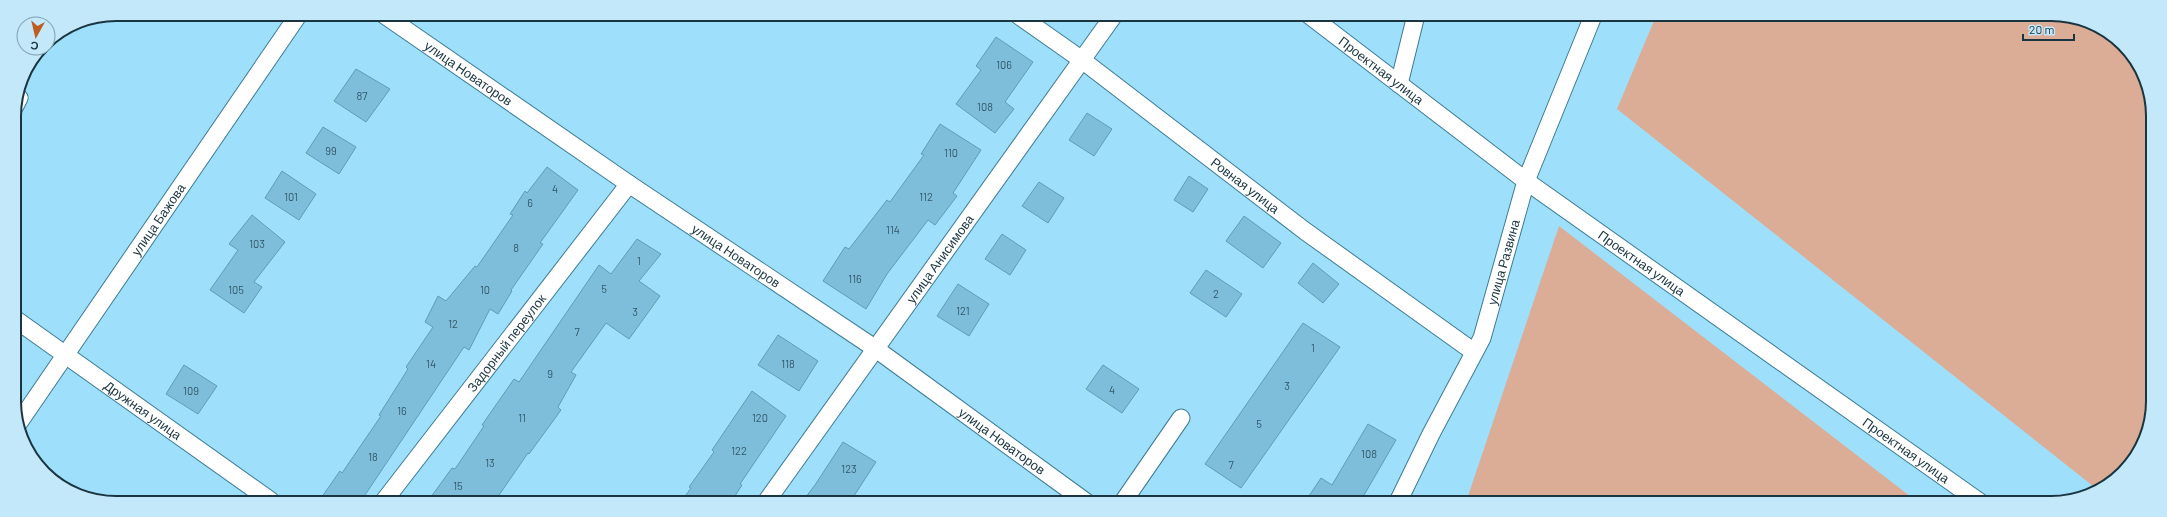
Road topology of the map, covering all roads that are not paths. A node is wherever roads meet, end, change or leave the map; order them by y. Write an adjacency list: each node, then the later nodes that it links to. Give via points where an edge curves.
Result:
1 (294, 21): 15 (street, улица Бажова)
2 (393, 21): 11 (street, улица Новаторов)
3 (1027, 21): 8 (street, Ровная улица)
4 (1110, 21): 8 (street, улица Анисимова)
5 (1317, 21): 9 (street, Проектная улица)
6 (1415, 21): 9 (street)
7 (1591, 21): 10 (street, улица Развина)
8 (1082, 60): 13 (street, улица Анисимова); 14 (street, Ровная улица, via 1305,230)
9 (1399, 84): 10 (street, Проектная улица)
10 (1526, 181): 14 (street, улица Развина, via 1482,338); 24 (street, Проектная улица)
11 (629, 184): 13 (street, улица Новаторов); 19 (street, Задорный переулок)
12 (21, 323): 15 (street, Дружная улица)
13 (876, 349): 20 (street, улица Анисимова); 21 (street, улица Новаторов)
14 (1474, 352): 23 (street, улица Развина)
15 (65, 354): 16 (street, улица Бажова); 18 (street, Дружная улица)
16 (23, 417)
17 (1181, 418): 22 (street)
18 (264, 496)
19 (388, 496)
20 (770, 496)
21 (1078, 496)
22 (1127, 496)
23 (1401, 496)
24 (1971, 496)

